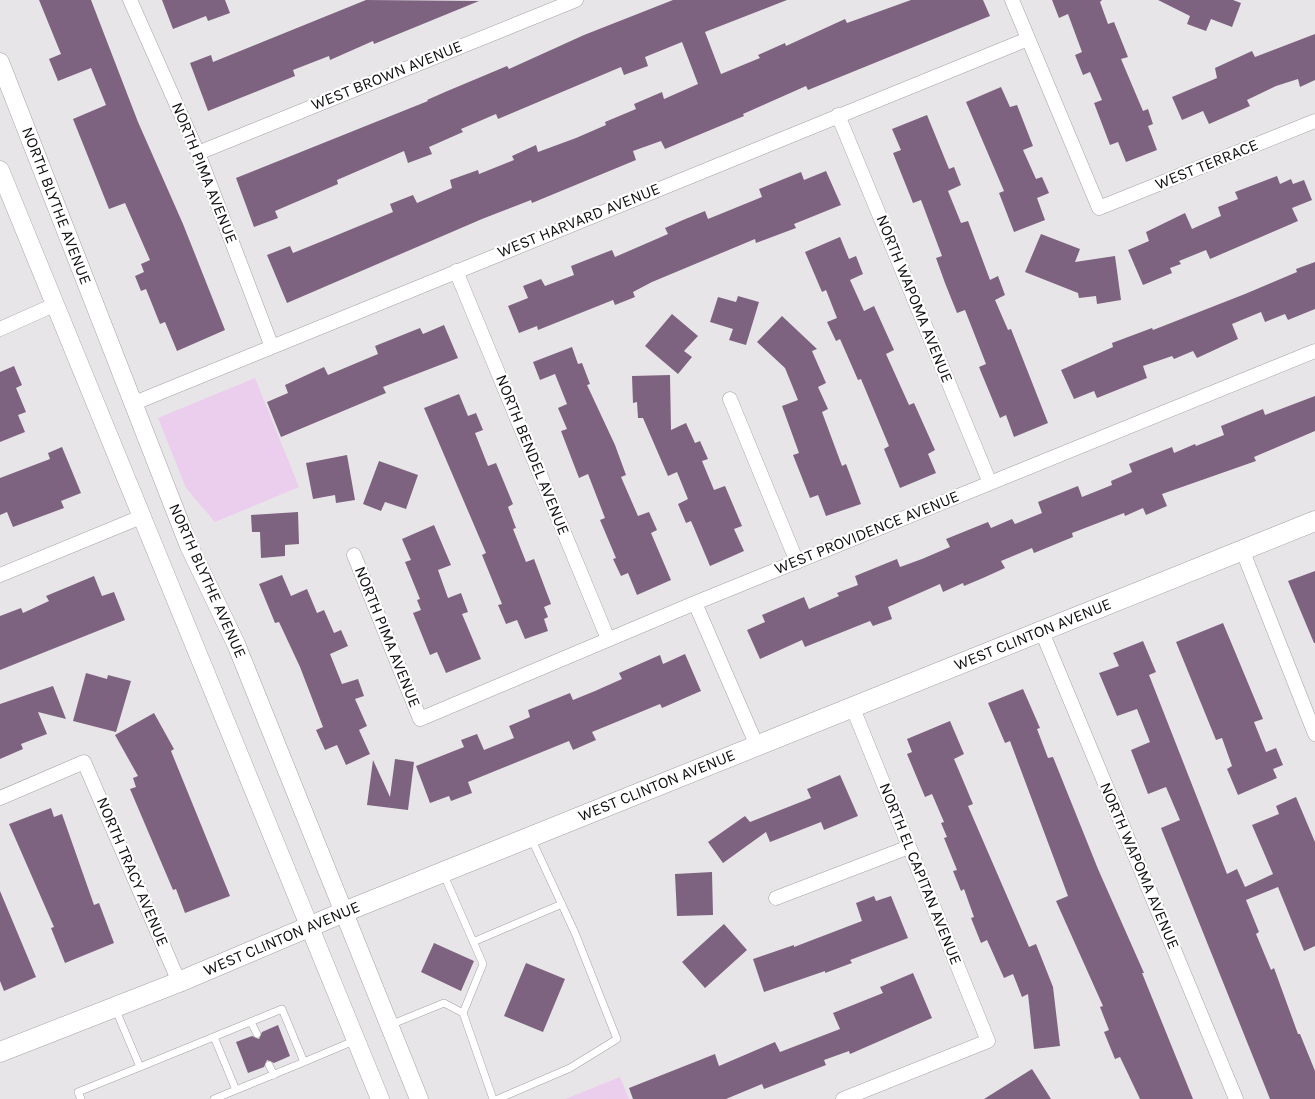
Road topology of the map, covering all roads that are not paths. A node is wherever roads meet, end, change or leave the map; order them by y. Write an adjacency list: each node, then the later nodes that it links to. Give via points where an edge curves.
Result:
1 (130, 0): 8 (street, NORTH PIMA AVENUE)
2 (576, 0): 8 (street, WEST BROWN AVENUE)
3 (1012, 0): 4 (street)
4 (1028, 39): 6 (street, WEST HARVARD AVENUE); 7 (street, WEST TERRACE, via 1099,208)
5 (0, 62): 16 (street, NORTH BLYTHE AVENUE)
6 (838, 115): 10 (street, WEST HARVARD AVENUE); 17 (street, NORTH WAPOMA AVENUE)
7 (1314, 125)
8 (198, 153): 13 (street, NORTH PIMA AVENUE)
9 (0, 170): 11 (street, NORTH BLYTHE AVENUE)
10 (456, 271): 13 (street, WEST HARVARD AVENUE); 26 (street, NORTH BENDEL AVENUE)
11 (54, 306): 12 (street); 18 (street, NORTH BLYTHE AVENUE)
12 (0, 329)
13 (272, 348): 16 (street, WEST HARVARD AVENUE)
14 (1315, 351): 17 (street, WEST PROVIDENCE AVENUE)
15 (730, 399): 22 (street)
16 (132, 404): 37 (street, NORTH BLYTHE AVENUE, via 189,546 236,644)
17 (990, 483): 22 (street, WEST PROVIDENCE AVENUE)
18 (141, 517): 23 (street); 38 (street, NORTH BLYTHE AVENUE)
19 (1315, 521): 20 (main road, WEST CLINTON AVENUE)
20 (1243, 552): 25 (main road, WEST CLINTON AVENUE); 29 (street)
21 (354, 555): 28 (street, NORTH PIMA AVENUE)
22 (797, 562): 24 (street, WEST PROVIDENCE AVENUE)
23 (0, 575)
24 (695, 602): 26 (street, WEST PROVIDENCE AVENUE); 30 (street)
25 (1042, 632): 27 (main road, WEST CLINTON AVENUE); 61 (street, NORTH WAPOMA AVENUE)
26 (608, 639): 28 (street, WEST PROVIDENCE AVENUE)
27 (852, 706): 30 (main road, WEST CLINTON AVENUE); 33 (street, NORTH EL CAPITAN AVENUE)
28 (420, 719)
29 (1315, 734)
30 (757, 746): 32 (main road, WEST CLINTON AVENUE)
31 (0, 798): 40 (street, NORTH TRACY AVENUE, via 84,762)
32 (531, 837): 34 (main road, WEST CLINTON AVENUE); 36 (lane)
33 (909, 847): 35 (street); 60 (street, NORTH EL CAPITAN AVENUE, via 988,1041)
34 (442, 872): 37 (main road, WEST CLINTON AVENUE); 39 (lane)
35 (776, 898)
36 (562, 904): 39 (lane); 59 (lane, via 617,1039 570,1068)
37 (344, 912): 38 (main road, WEST CLINTON AVENUE); 44 (street, NORTH BLYTHE AVENUE)
38 (310, 926): 40 (main road, WEST CLINTON AVENUE); 47 (street, NORTH BLYTHE AVENUE)
39 (473, 942): 42 (lane, via 483,964)
40 (179, 982): 41 (main road, WEST CLINTON AVENUE)
41 (114, 1008): 48 (main road, WEST CLINTON AVENUE); 51 (lane)
42 (463, 1013): 44 (lane, via 444,1003); 58 (lane)
43 (251, 1022): 45 (lane); 46 (lane); 49 (lane, via 282,1009)
44 (389, 1025): 57 (street, NORTH BLYTHE AVENUE)
45 (256, 1034)
46 (214, 1037): 51 (lane); 53 (lane)
47 (356, 1040): 49 (lane); 56 (street, NORTH BLYTHE AVENUE)
48 (0, 1052)
49 (304, 1062): 52 (lane)
50 (270, 1065): 52 (lane)
51 (140, 1067): 54 (lane, via 78,1092)
52 (274, 1074): 53 (lane)
53 (236, 1090): 55 (lane)
54 (81, 1099)
55 (214, 1099)
56 (380, 1099)
57 (419, 1099)
58 (493, 1099)
59 (498, 1099)
60 (844, 1099)
61 (1236, 1099)

